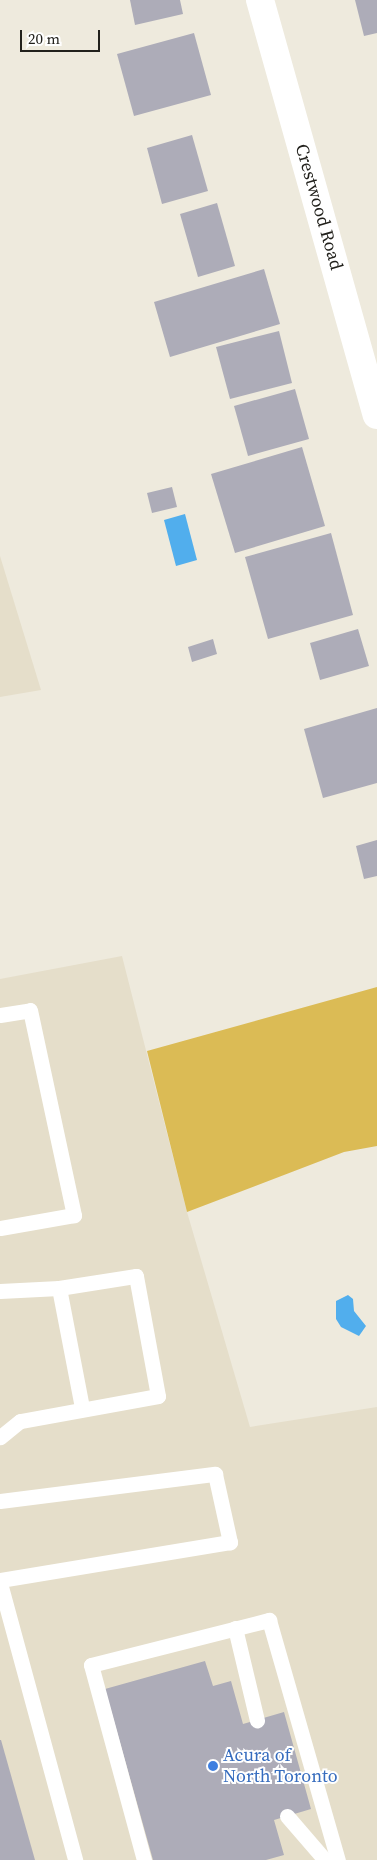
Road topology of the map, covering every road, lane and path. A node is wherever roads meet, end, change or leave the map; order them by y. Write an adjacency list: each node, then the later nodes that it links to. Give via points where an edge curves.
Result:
1 (260, 0): 2 (street, Crestwood Road)
2 (377, 415)
3 (0, 1016): 4 (lane, via 30,1010 74,1215)
4 (0, 1228)
5 (59, 1288): 6 (lane); 7 (lane); 7 (lane, via 136,1276 158,1396)
6 (0, 1291)
7 (82, 1408): 8 (lane, via 20,1421)
8 (0, 1437)
9 (0, 1501): 10 (lane, via 215,1474 230,1542)
10 (0, 1582): 14 (lane)
11 (235, 1628): 12 (lane); 15 (lane, via 91,1665); 17 (lane, via 269,1620)
12 (257, 1720)
13 (287, 1816): 16 (lane)
14 (75, 1860)
15 (144, 1860)
16 (325, 1860)
17 (338, 1860)

